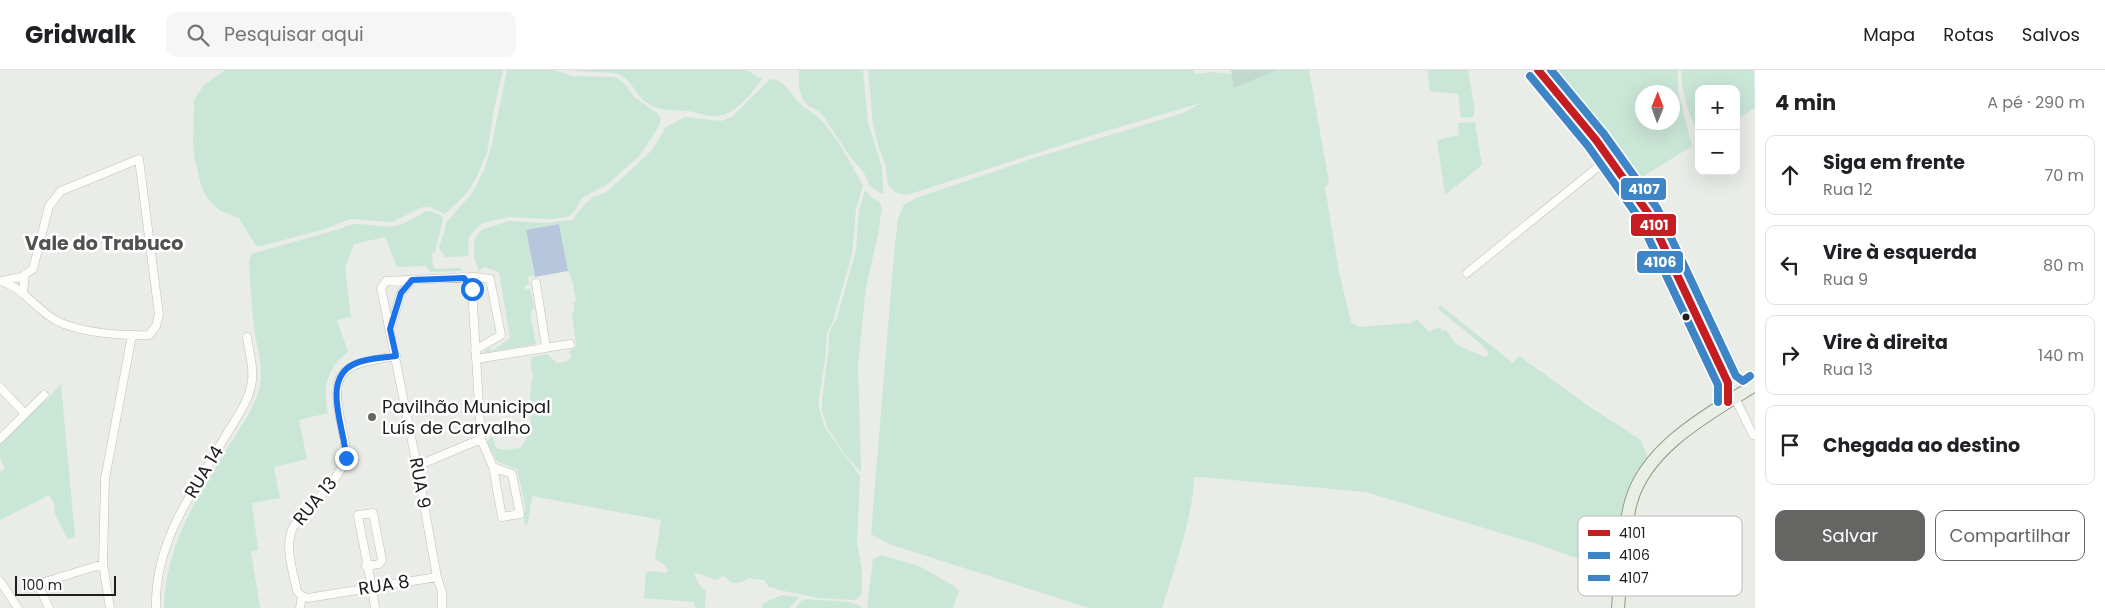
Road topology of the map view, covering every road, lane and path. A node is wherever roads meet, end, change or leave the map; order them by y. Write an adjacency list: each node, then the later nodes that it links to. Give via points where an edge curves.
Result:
1 (1538, 70): 2 (street)
2 (1609, 158): 3 (street); 18 (street, via 1648,213)
3 (1466, 273)
4 (25, 274): 7 (street); 9 (street); 11 (street, via 33,269 49,206 61,191 139,159 160,315 149,334)
5 (464, 278): 6 (street); 15 (street, via 472,289); 15 (street, via 490,280 501,335)
6 (412, 280): 10 (street, RUA 9, via 401,293); 10 (street, RUA 9, via 386,282 381,288)
7 (1, 281): 9 (street, via 13,284)
8 (536, 283): 14 (street)
9 (23, 293): 11 (street, via 57,321 81,329)
10 (390, 329): 16 (street, RUA 9)
11 (132, 335): 30 (street, via 105,479)
12 (247, 337): 39 (street, RUA 14, via 253,371 247,399 173,524 161,557)
13 (570, 344): 14 (street)
14 (546, 347): 17 (street)
15 (476, 350): 17 (street)
16 (396, 356): 27 (street, RUA 9); 35 (street, RUA 13, via 353,364 342,373 336,386 336,403 346,448 344,465 289,536 297,592)
17 (476, 359): 26 (street)
18 (1728, 383): 22 (street); 22 (street)
19 (1755, 385): 22 (main road)
20 (0, 387): 23 (street)
21 (44, 395): 23 (street)
22 (1735, 398): 24 (street); 29 (main road, via 1682,432 1645,473)
23 (25, 414): 25 (street)
24 (1755, 434)
25 (0, 439)
26 (480, 439): 27 (street); 28 (street)
27 (417, 466): 32 (street, RUA 9)
28 (493, 467): 28 (street, via 512,474 520,514 502,517)
29 (1628, 516)
30 (103, 564): 37 (street, via 38,584); 38 (street)
31 (366, 566): 31 (street, via 379,564 382,560 373,513 358,515); 34 (street)
32 (437, 577): 34 (street, RUA 8); 42 (street, RUA 9, via 442,592)
33 (0, 581): 36 (street)
34 (372, 587): 35 (street, RUA 8, via 308,598); 41 (street)
35 (302, 596): 40 (street)
36 (18, 608)
37 (49, 608)
38 (110, 608)
39 (156, 608)
40 (300, 608)
41 (374, 608)
42 (442, 608)

